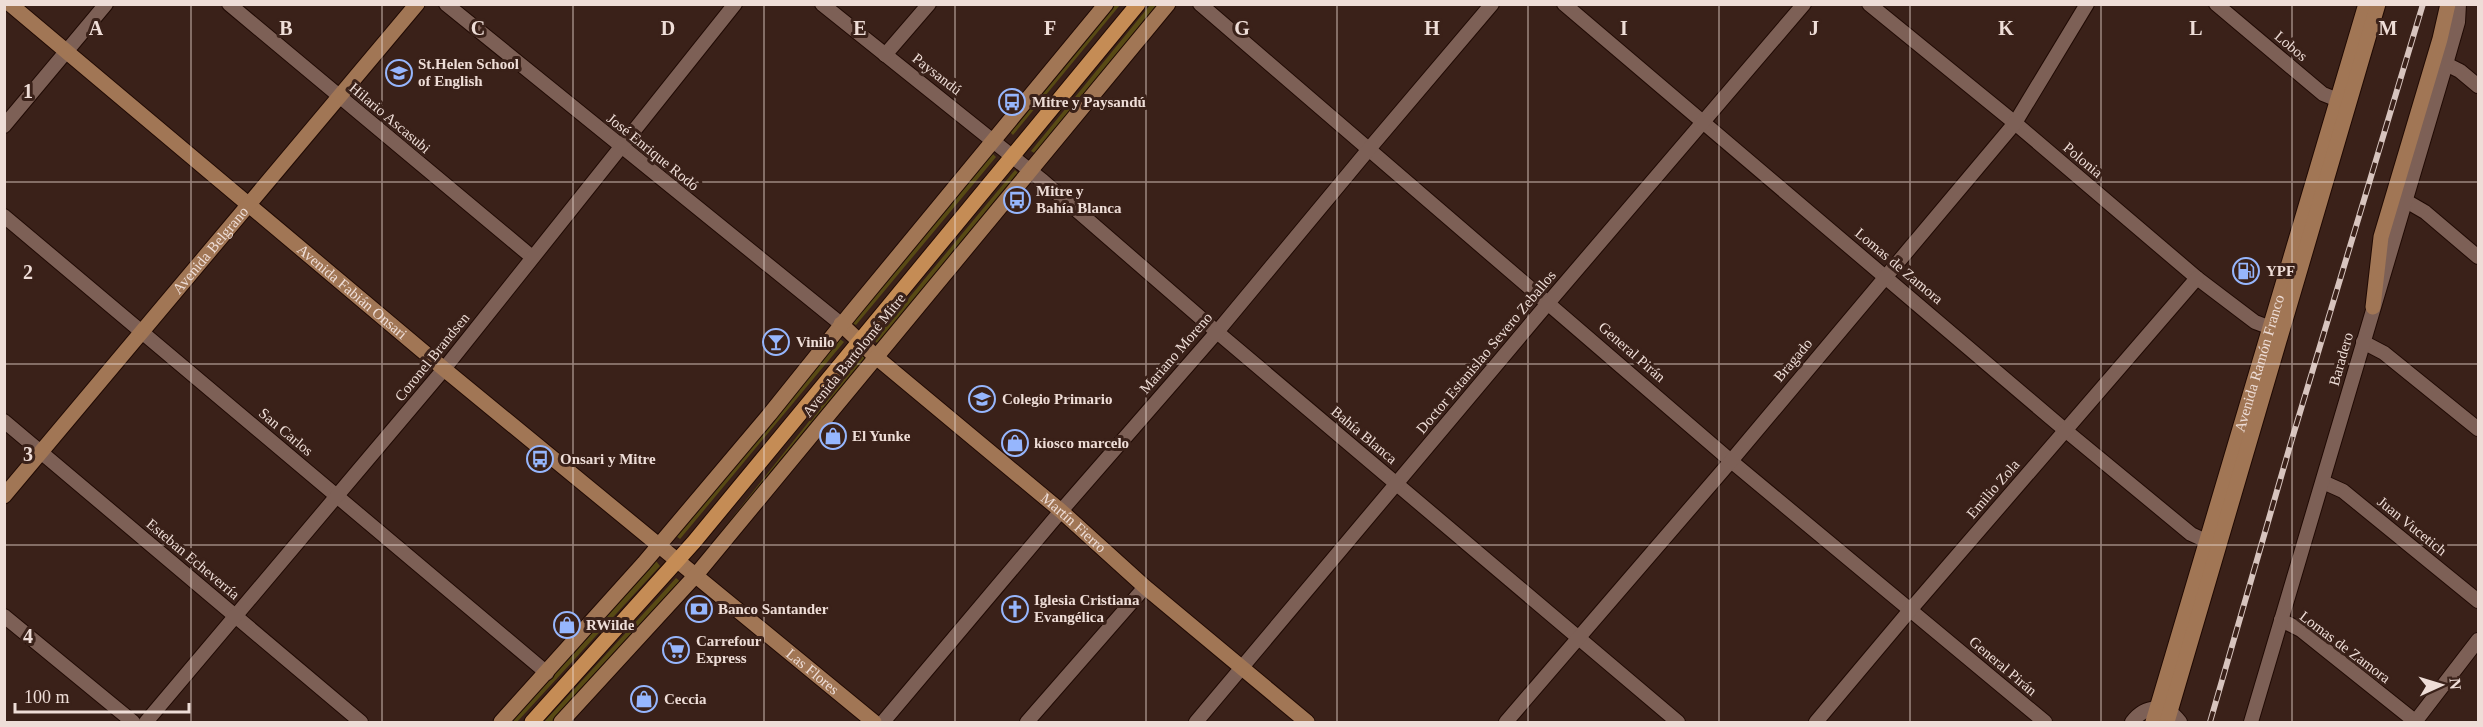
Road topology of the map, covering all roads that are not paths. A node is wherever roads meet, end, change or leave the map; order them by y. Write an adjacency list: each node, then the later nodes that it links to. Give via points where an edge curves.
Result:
1 (10, 4): 23 (street, Avenida Fabián Onsari)
2 (106, 4): 23 (street)
3 (229, 4): 27 (street, Hilario Ascasubi)
4 (417, 4): 27 (street, Avenida Belgrano)
5 (446, 4): 33 (street, José Enrique Rodó)
6 (735, 4): 33 (street, Coronel Brandsen)
7 (822, 4): 24 (street, Paysandú)
8 (929, 4): 24 (street)
9 (1106, 4): 32 (street, Avenida Bartolomé Mitre)
10 (1138, 4): 35 (main road, Avenida Bartolomé Mitre)
11 (1168, 4): 36 (street, Avenida Bartolomé Mitre)
12 (1200, 4): 34 (street, General Pirán)
13 (1492, 4): 34 (street, Mariano Moreno)
14 (1564, 4): 29 (street, Lomas de Zamora)
15 (1804, 4): 29 (street, Doctor Estanislao Severo Zeballos)
16 (1869, 4): 30 (street, Polonia)
17 (2086, 4): 30 (street, Bragado)
18 (2216, 4): 28 (street, Lobos, via 2323,94)
19 (2366, 4): 28 (street, Avenida Ramón Franco)
20 (2378, 4): 28 (street, Avenida Ramón Franco)
21 (2448, 4): 45 (street, via 2381,237)
22 (2459, 4): 25 (street, Baradero)
23 (67, 51): 31 (street); 38 (street, Avenida Fabián Onsari)
24 (885, 56): 32 (street, Paysandú)
25 (2446, 64): 26 (street); 37 (street, Baradero)
26 (2478, 86)
27 (340, 98): 38 (street, Avenida Belgrano); 41 (street, Hilario Ascasubi)
28 (2343, 102): 47 (street, Avenida Ramón Franco)
29 (1704, 123): 42 (street, Lomas de Zamora); 44 (street, Doctor Estanislao Severo Zeballos)
30 (2015, 123): 42 (street, Bragado); 43 (street, Polonia)
31 (4, 126)
32 (994, 141): 35 (street, Paysandú); 46 (street, Avenida Bartolomé Mitre)
33 (620, 147): 41 (street, Coronel Brandsen); 46 (street, José Enrique Rodó)
34 (1369, 149): 44 (street, General Pirán); 49 (street, Mariano Moreno)
35 (1012, 156): 36 (street, Paysandú); 50 (main road, Avenida Bartolomé Mitre)
36 (1031, 171): 49 (street, Bahía Blanca); 52 (street, Avenida Bartolomé Mitre)
37 (2406, 201): 40 (street); 45 (street, Baradero)
38 (249, 206): 48 (street, Avenida Belgrano); 53 (street, Avenida Fabián Onsari)
39 (4, 216): 48 (street, San Carlos)
40 (2478, 256)
41 (532, 257): 53 (street, Coronel Brandsen)
42 (1885, 276): 56 (street, Lomas de Zamora); 58 (street, Bragado)
43 (2197, 279): 47 (street, Polonia, via 2255,322); 56 (street, Emilio Zola)
44 (1549, 302): 58 (street, General Pirán); 60 (street, Doctor Estanislao Severo Zeballos)
45 (2373, 307): 51 (street, Baradero)
46 (841, 324): 50 (street, Martín Fierro); 65 (street, Avenida Bartolomé Mitre)
47 (2276, 330): 64 (street, Avenida Ramón Franco)
48 (143, 332): 57 (street, Avenida Belgrano); 62 (street, San Carlos)
49 (1217, 332): 60 (street, Bahía Blanca); 63 (street, Mariano Moreno)
50 (859, 341): 52 (street, Martín Fierro); 66 (main road, Avenida Bartolomé Mitre)
51 (2363, 342): 55 (street, via 2384,353); 59 (street, Baradero)
52 (876, 357): 63 (street, Martín Fierro); 67 (street, Avenida Bartolomé Mitre)
53 (444, 369): 62 (street, Coronel Brandsen); 65 (street, Avenida Fabián Onsari)
54 (4, 421): 57 (street, Esteban Echeverría)
55 (2478, 429)
56 (2065, 430): 64 (street, Lomas de Zamora, via 2191,534); 70 (street, Emilio Zola)
57 (42, 452): 61 (street, Avenida Belgrano); 72 (street, Esteban Echeverría)
58 (1731, 460): 70 (street, General Pirán); 74 (street, Bragado)
59 (2323, 482): 69 (street, Juan Vucetich, via 2343,491); 73 (street, Baradero)
60 (1397, 485): 74 (street, Bahía Blanca); 76 (street, Doctor Estanislao Severo Zeballos)
61 (4, 496)
62 (337, 498): 72 (street, Coronel Brandsen); 77 (street, San Carlos)
63 (1061, 511): 68 (street, Martín Fierro); 87 (street, Mariano Moreno)
64 (2212, 543): 78 (street, Avenida Ramón Franco)
65 (659, 545): 66 (street, Avenida Fabián Onsari); 77 (street, Avenida Bartolomé Mitre)
66 (678, 561): 67 (street, Avenida Fabián Onsari); 84 (main road, Avenida Bartolomé Mitre)
67 (696, 575): 85 (street, Avenida Bartolomé Mitre); 86 (street, Las Flores)
68 (1145, 586): 76 (street, Martín Fierro); 88 (street)
69 (2478, 601)
70 (1911, 609): 93 (street, Emilio Zola); 94 (street, General Pirán)
71 (4, 616): 80 (street)
72 (235, 616): 81 (street, Coronel Brandsen); 82 (street, Esteban Echeverría)
73 (2281, 620): 79 (street, Lomas de Zamora, via 2301,630); 96 (street, Baradero)
74 (1577, 638): 91 (street, Bragado); 92 (street, Bahía Blanca)
75 (2478, 640): 79 (street)
76 (1242, 669): 89 (street, Doctor Estanislao Severo Zeballos); 90 (street, Martín Fierro)
77 (547, 673): 83 (street, Avenida Bartolomé Mitre)
78 (2165, 718): 95 (street, via 2143,710)
79 (2415, 722)
80 (133, 723)
81 (146, 723)
82 (361, 723)
83 (501, 723)
84 (532, 723)
85 (561, 723)
86 (874, 723)
87 (883, 723)
88 (1027, 723)
89 (1196, 723)
90 (1307, 723)
91 (1506, 723)
92 (1677, 723)
93 (1816, 723)
94 (2045, 723)
95 (2132, 723)
96 (2251, 723)

